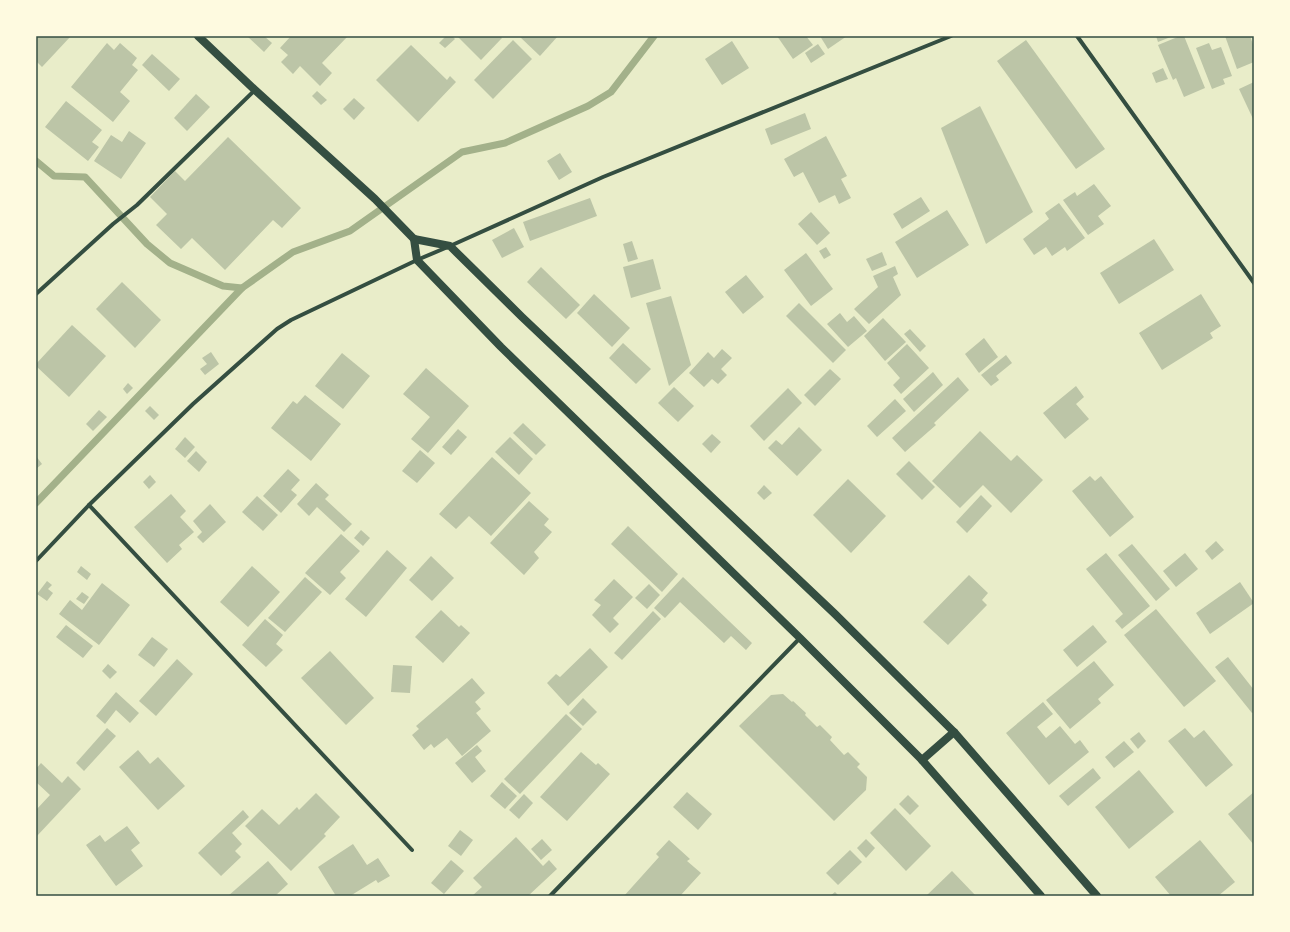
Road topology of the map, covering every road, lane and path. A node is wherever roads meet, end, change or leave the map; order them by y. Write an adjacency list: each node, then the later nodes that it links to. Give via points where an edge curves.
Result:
1 (198, 36): 4 (main road)
2 (951, 36): 6 (street, via 603,177)
3 (1077, 36): 8 (street)
4 (255, 90): 5 (main road, via 375,199); 9 (street, via 137,205)
5 (414, 239): 6 (main road); 7 (main road)
6 (450, 246): 7 (street); 13 (main road, via 835,614)
7 (417, 260): 10 (street, via 291,320 277,330 193,404); 12 (main road, via 501,347)
8 (1254, 283)
9 (36, 294)
10 (89, 505): 11 (street); 15 (street)
11 (36, 561)
12 (800, 638): 14 (main road); 16 (street)
13 (954, 732): 14 (main road); 18 (main road)
14 (922, 760): 17 (main road)
15 (412, 850)
16 (550, 896)
17 (1041, 896)
18 (1097, 896)

